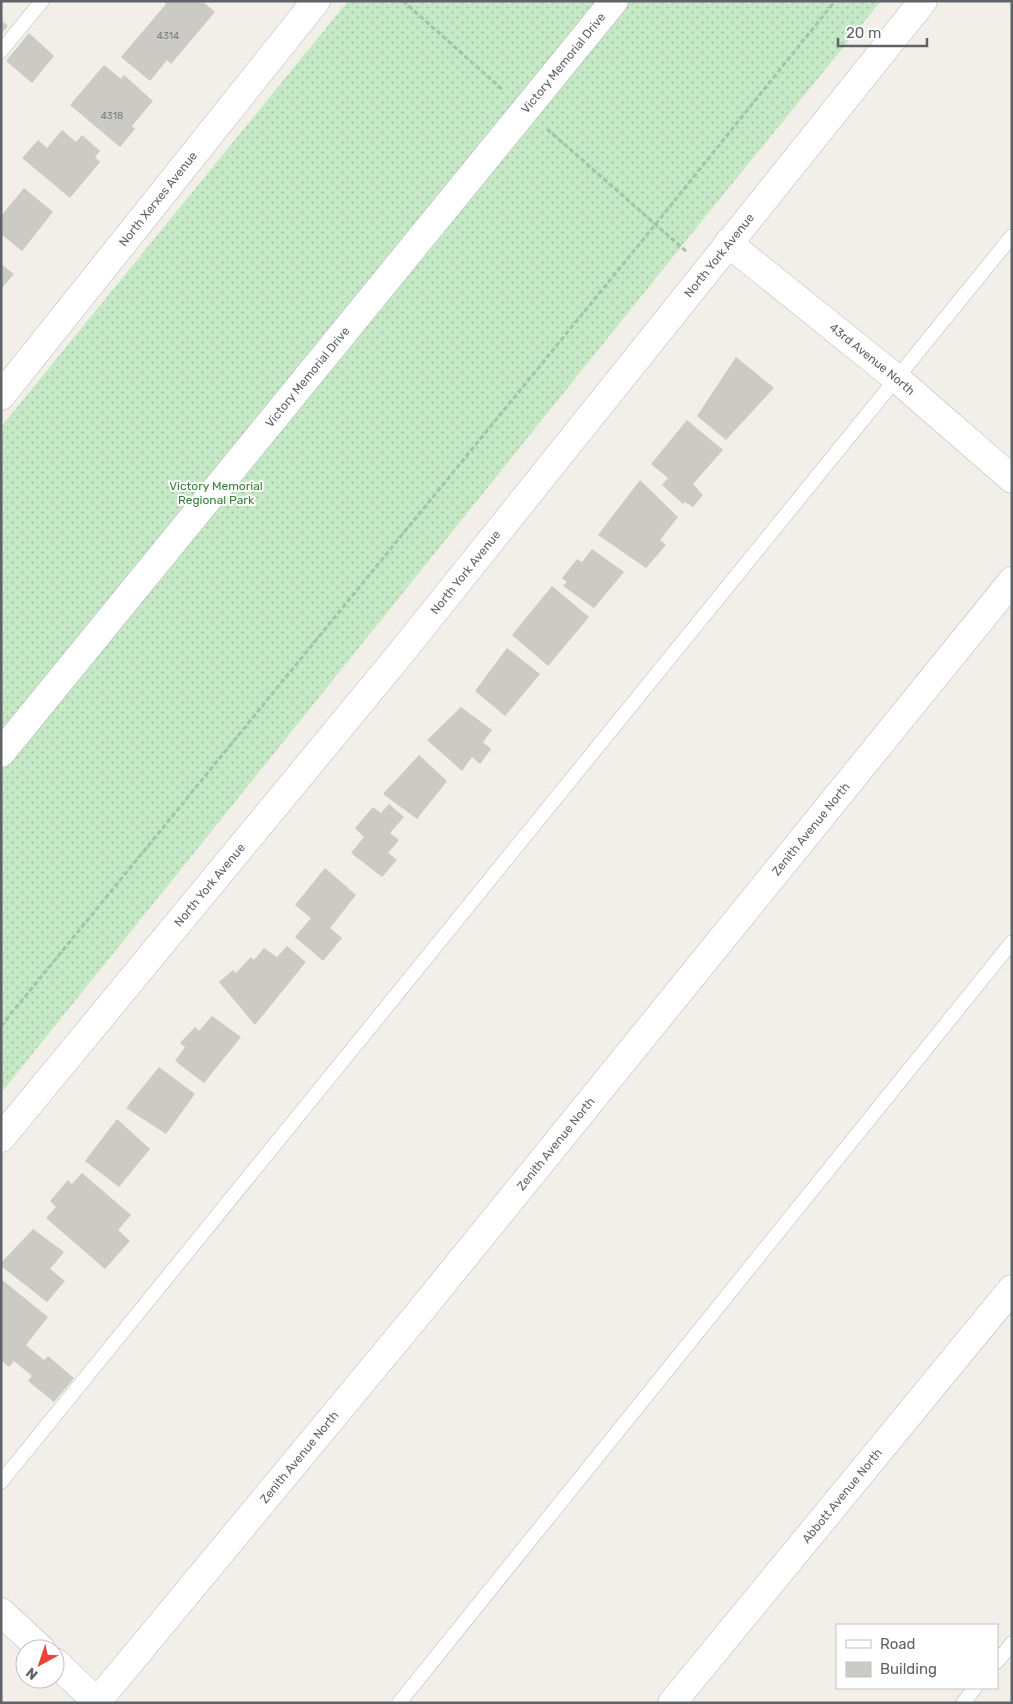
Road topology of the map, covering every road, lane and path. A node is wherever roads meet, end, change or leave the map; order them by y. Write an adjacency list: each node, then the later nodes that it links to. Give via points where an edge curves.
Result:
1 (42, 1): 7 (lane)
2 (316, 1): 14 (street, North Xerxes Avenue)
3 (404, 1): 8 (path)
4 (614, 1): 8 (street, Victory Memorial Drive)
5 (835, 1): 9 (path)
6 (923, 1): 11 (street, North York Avenue)
7 (1, 52)
8 (525, 109): 9 (path); 17 (street, Victory Memorial Drive)
9 (655, 225): 12 (path); 19 (path)
10 (1012, 236): 13 (lane)
11 (728, 243): 12 (street, North York Avenue); 13 (street, 43rd Avenue North)
12 (708, 271): 20 (street, North York Avenue, via 401,653)
13 (896, 378): 15 (street, 43rd Avenue North); 22 (lane)
14 (1, 396)
15 (1012, 479)
16 (1012, 581): 29 (street, Zenith Avenue North, via 418,1314)
17 (1, 753)
18 (1012, 942): 30 (lane)
19 (1, 1026)
20 (1, 1138)
21 (1012, 1289): 31 (street, Abbott Avenue North)
22 (1, 1482)
23 (1, 1612): 24 (street)
24 (30, 1639)
25 (1012, 1643): 26 (lane)
26 (998, 1661)
27 (65, 1672): 29 (street)
28 (974, 1689): 32 (lane)
29 (97, 1702)
30 (399, 1703)
31 (672, 1703)
32 (963, 1703)

